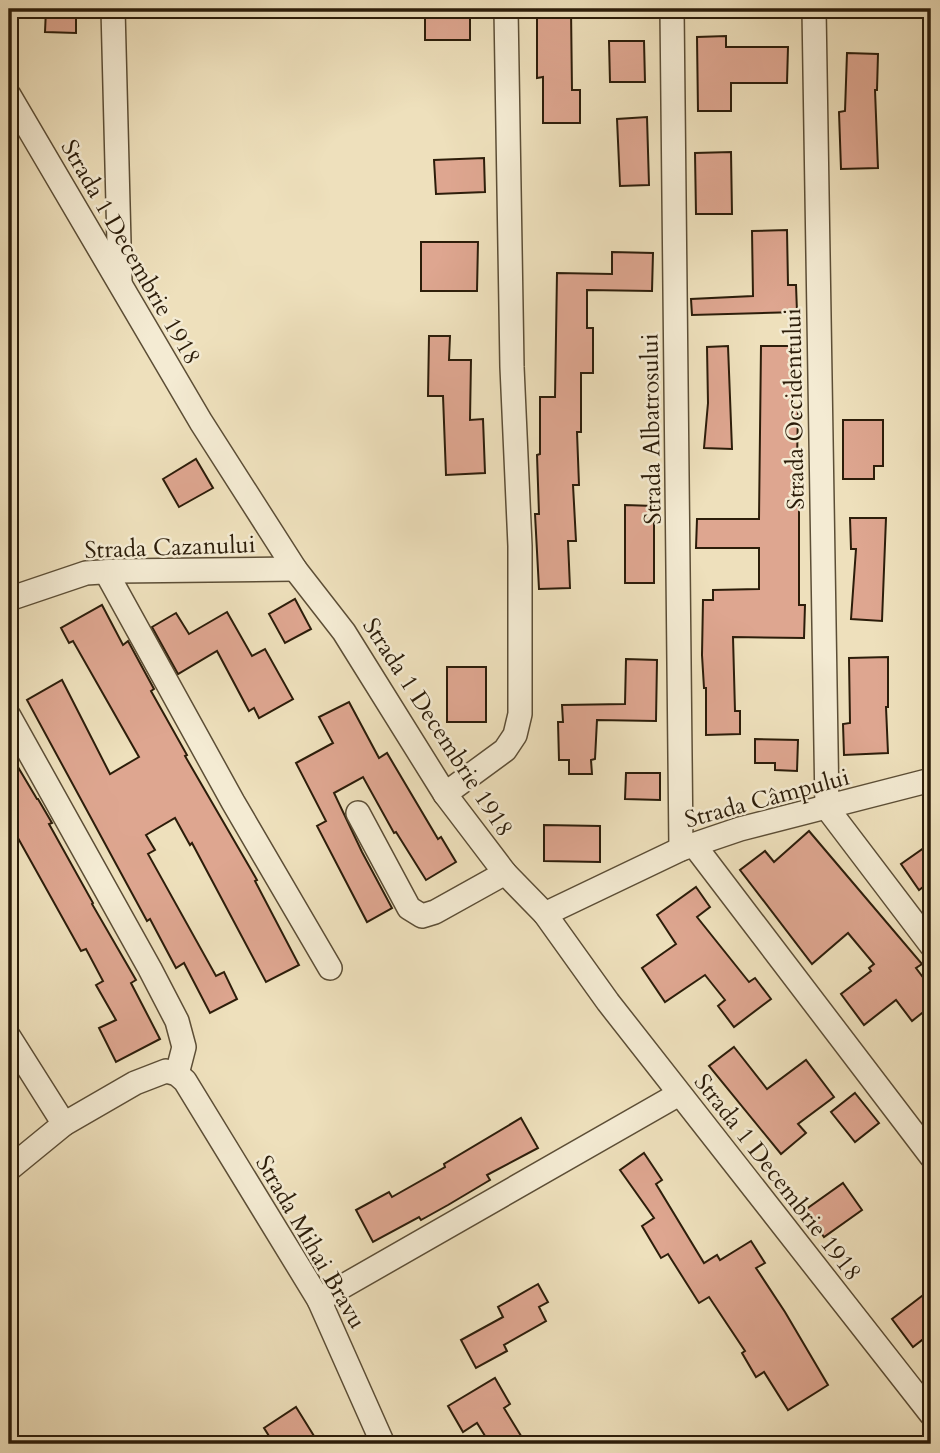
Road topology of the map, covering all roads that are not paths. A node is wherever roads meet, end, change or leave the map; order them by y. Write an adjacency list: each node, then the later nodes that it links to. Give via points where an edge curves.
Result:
1 (113, 9): 6 (street)
2 (506, 9): 12 (street, via 520,713 515,735 505,750)
3 (673, 9): 15 (street, Strada Albatrosului)
4 (814, 9): 13 (street, Strada Occidentului)
5 (9, 95): 6 (street, Strada 1 Decembrie 1918)
6 (120, 287): 7 (street, Strada 1 Decembrie 1918)
7 (295, 569): 8 (street, Strada Cazanului); 12 (street, Strada 1 Decembrie 1918, via 344,632)
8 (106, 572): 9 (street, Strada Cazanului, via 86,573); 19 (street)
9 (9, 599)
10 (9, 716): 21 (street, via 177,1021 184,1047)
11 (931, 780): 13 (street, Strada Câmpului)
12 (445, 794): 16 (street, Strada 1 Decembrie 1918)
13 (827, 808): 15 (street, Strada Câmpului); 18 (street)
14 (358, 813): 16 (street, via 408,908 422,916)
15 (687, 847): 17 (street, Strada Câmpului); 24 (street)
16 (505, 873): 17 (street, Strada 1 Decembrie 1918)
17 (545, 914): 22 (street, Strada 1 Decembrie 1918)
18 (931, 945)
19 (330, 968)
20 (9, 1037): 23 (street)
21 (177, 1074): 23 (street, via 166,1071 145,1078); 26 (street, Strada Mihai Bravu, via 186,1081)
22 (679, 1094): 26 (street); 27 (street, Strada 1 Decembrie 1918)
23 (64, 1124): 25 (street)
24 (931, 1156)
25 (9, 1169)
26 (319, 1300): 28 (street, Strada Mihai Bravu)
27 (931, 1414)
28 (383, 1444)

